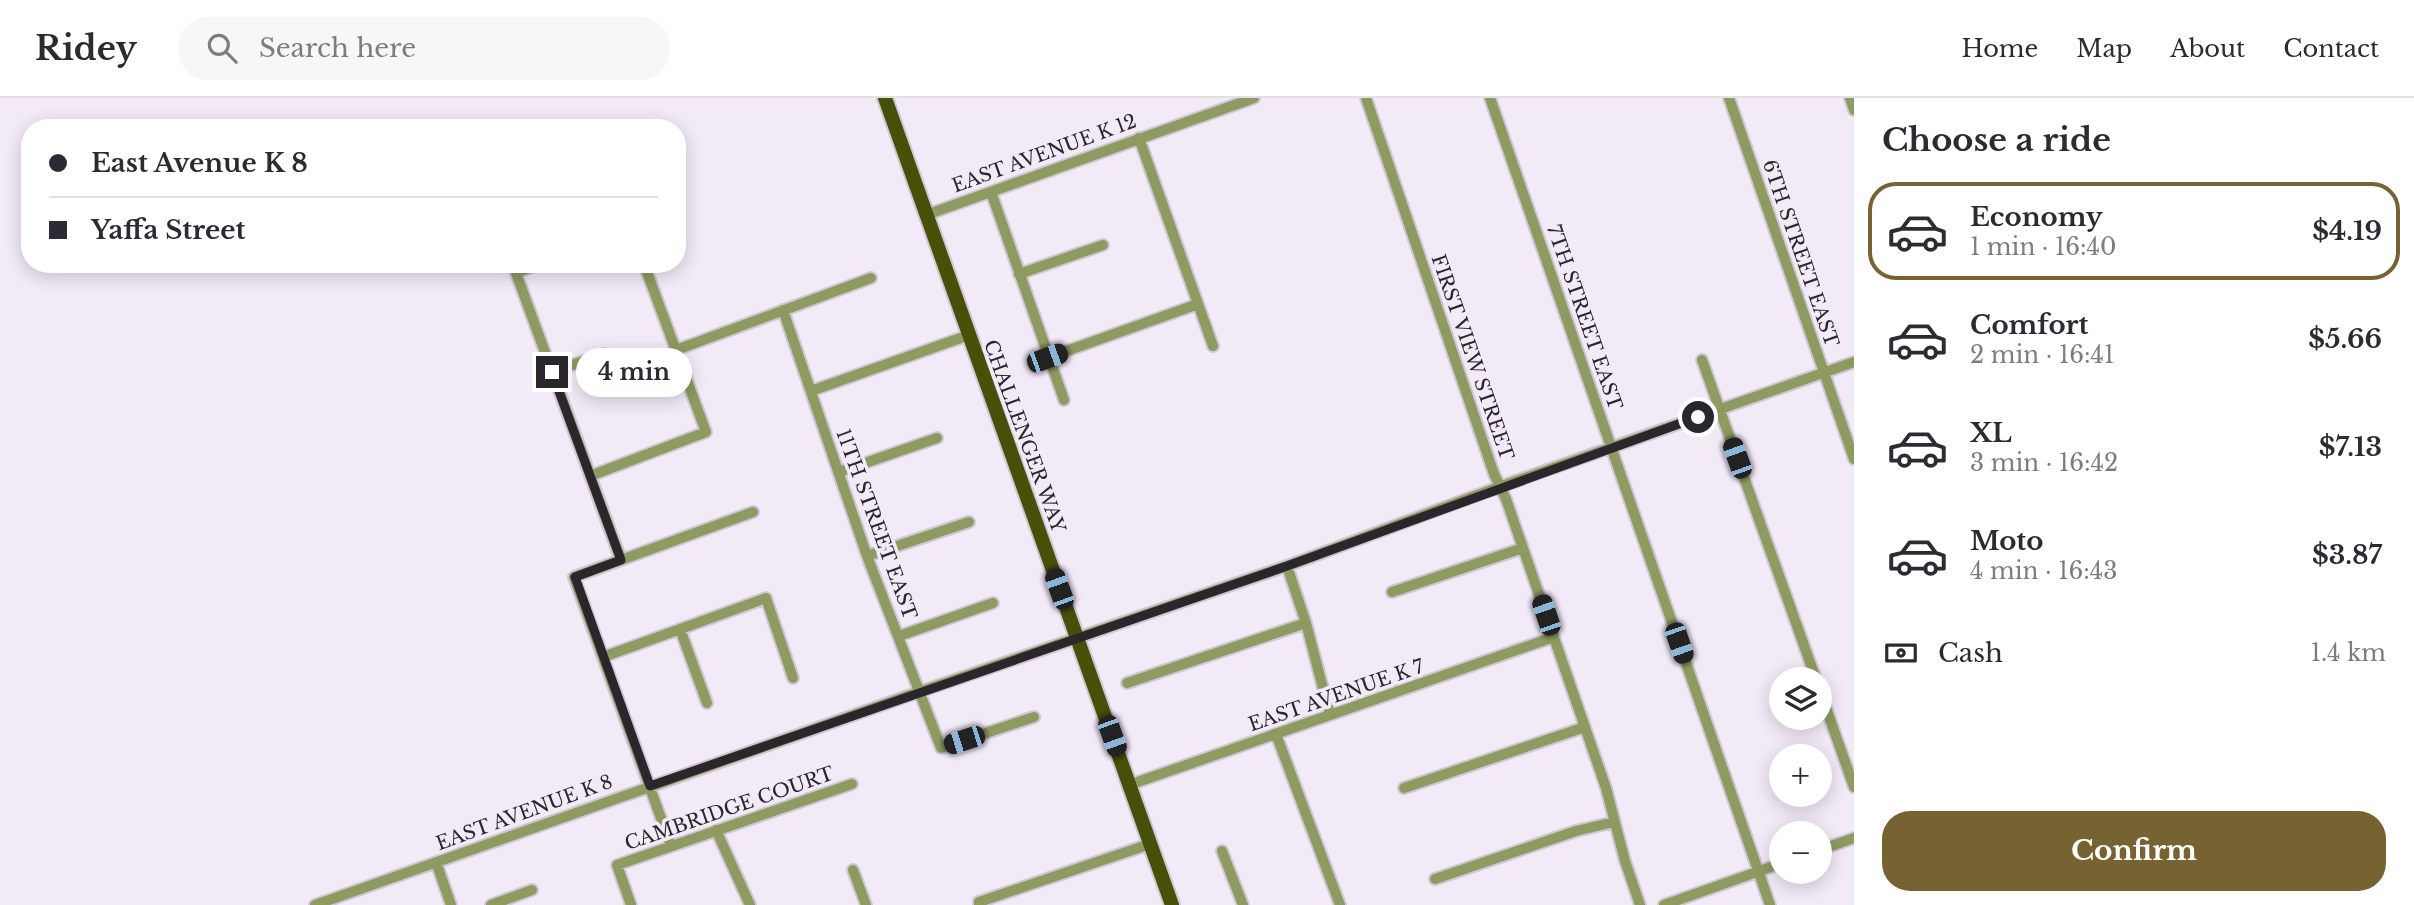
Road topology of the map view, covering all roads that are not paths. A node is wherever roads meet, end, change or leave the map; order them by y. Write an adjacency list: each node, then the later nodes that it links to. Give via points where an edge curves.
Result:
1 (885, 98): 10 (main road, CHALLENGER WAY)
2 (1254, 98): 8 (street, EAST AVENUE K 12)
3 (1366, 98): 35 (street, FIRST VIEW STREET)
4 (1490, 98): 31 (street, 7TH STREET EAST)
5 (1729, 98): 26 (street, 6TH STREET EAST)
6 (1850, 98): 7 (street)
7 (1854, 110)
8 (1139, 138): 9 (street, EAST AVENUE K 12); 16 (street)
9 (990, 192): 10 (street, EAST AVENUE K 12); 14 (street)
10 (926, 215): 18 (main road, CHALLENGER WAY)
11 (1103, 245): 14 (street)
12 (516, 273): 25 (street)
13 (647, 273): 20 (street)
14 (1019, 274): 22 (street)
15 (871, 278): 17 (street)
16 (1198, 304): 19 (street); 22 (street)
17 (783, 310): 20 (street); 27 (street, 11TH STREET EAST)
18 (969, 335): 27 (street); 48 (main road, CHALLENGER WAY)
19 (1213, 346)
20 (676, 350): 34 (street, via 706,432)
21 (604, 354): 25 (street)
22 (1047, 358): 28 (street)
23 (1702, 360): 29 (street)
24 (1854, 362): 26 (street, EAST AVENUE K 8)
25 (552, 372): 34 (street)
26 (1824, 373): 29 (street, EAST AVENUE K 8); 32 (street, 6TH STREET EAST)
27 (811, 391): 33 (street, 11TH STREET EAST)
28 (1064, 400)
29 (1720, 409): 31 (street, EAST AVENUE K 8); 50 (street)
30 (937, 439): 33 (street)
31 (1611, 447): 35 (street, EAST AVENUE K 8); 75 (street, 7TH STREET EAST)
32 (1854, 459)
33 (839, 472): 39 (street, 11TH STREET EAST)
34 (590, 476): 40 (street)
35 (1499, 487): 38 (street, FIRST VIEW STREET); 41 (street, EAST AVENUE K 8)
36 (753, 512): 40 (street)
37 (969, 522): 39 (street)
38 (1523, 548): 42 (street); 47 (street, FIRST VIEW STREET)
39 (867, 555): 46 (street, 11TH STREET EAST)
40 (621, 560): 49 (street, via 575,577)
41 (1287, 566): 44 (street); 48 (street, EAST AVENUE K 8)
42 (1392, 592)
43 (993, 603): 46 (street)
44 (1306, 623): 52 (street); 55 (street)
45 (680, 629): 49 (street); 51 (street, via 766,598); 54 (street)
46 (899, 636): 53 (street, 11TH STREET EAST)
47 (1554, 637): 55 (street, EAST AVENUE K 7); 58 (street, FIRST VIEW STREET)
48 (1076, 639): 53 (street, EAST AVENUE K 8); 61 (main road, CHALLENGER WAY)
49 (603, 657): 62 (street)
50 (1812, 667)
51 (793, 678)
52 (1128, 683)
53 (919, 692): 56 (street, 11TH STREET EAST, via 941,748); 62 (street, EAST AVENUE K 8)
54 (707, 702)
55 (1330, 715): 59 (street, EAST AVENUE K 7)
56 (1034, 717)
57 (1832, 725): 63 (street)
58 (1586, 727): 64 (street); 65 (street, FIRST VIEW STREET)
59 (1276, 734): 61 (street, EAST AVENUE K 7); 87 (street)
60 (852, 784): 66 (street, CAMBRIDGE COURT)
61 (1129, 785): 68 (main road, CHALLENGER WAY)
62 (650, 786): 69 (street); 72 (street, EAST AVENUE K 8)
63 (1854, 787)
64 (1404, 788)
65 (1614, 822): 76 (street); 88 (street, FIRST VIEW STREET)
66 (716, 830): 69 (street, CAMBRIDGE COURT); 83 (street)
67 (1854, 838): 70 (street)
68 (1150, 844): 78 (street); 85 (main road, CHALLENGER WAY)
69 (671, 846): 82 (street, CAMBRIDGE COURT, via 617,865)
70 (1832, 846)
71 (1222, 851): 86 (street)
72 (436, 862): 79 (street, EAST AVENUE K 8); 80 (street)
73 (1769, 868): 75 (street)
74 (853, 870): 84 (street)
75 (1759, 871): 89 (street); 90 (street, 7TH STREET EAST)
76 (1435, 879)
77 (532, 890): 81 (street)
78 (979, 904)
79 (315, 905)
80 (451, 905)
81 (491, 905)
82 (631, 905)
83 (750, 905)
84 (866, 905)
85 (1172, 905)
86 (1243, 905)
87 (1340, 905)
88 (1640, 905)
89 (1664, 905)
90 (1770, 905)

